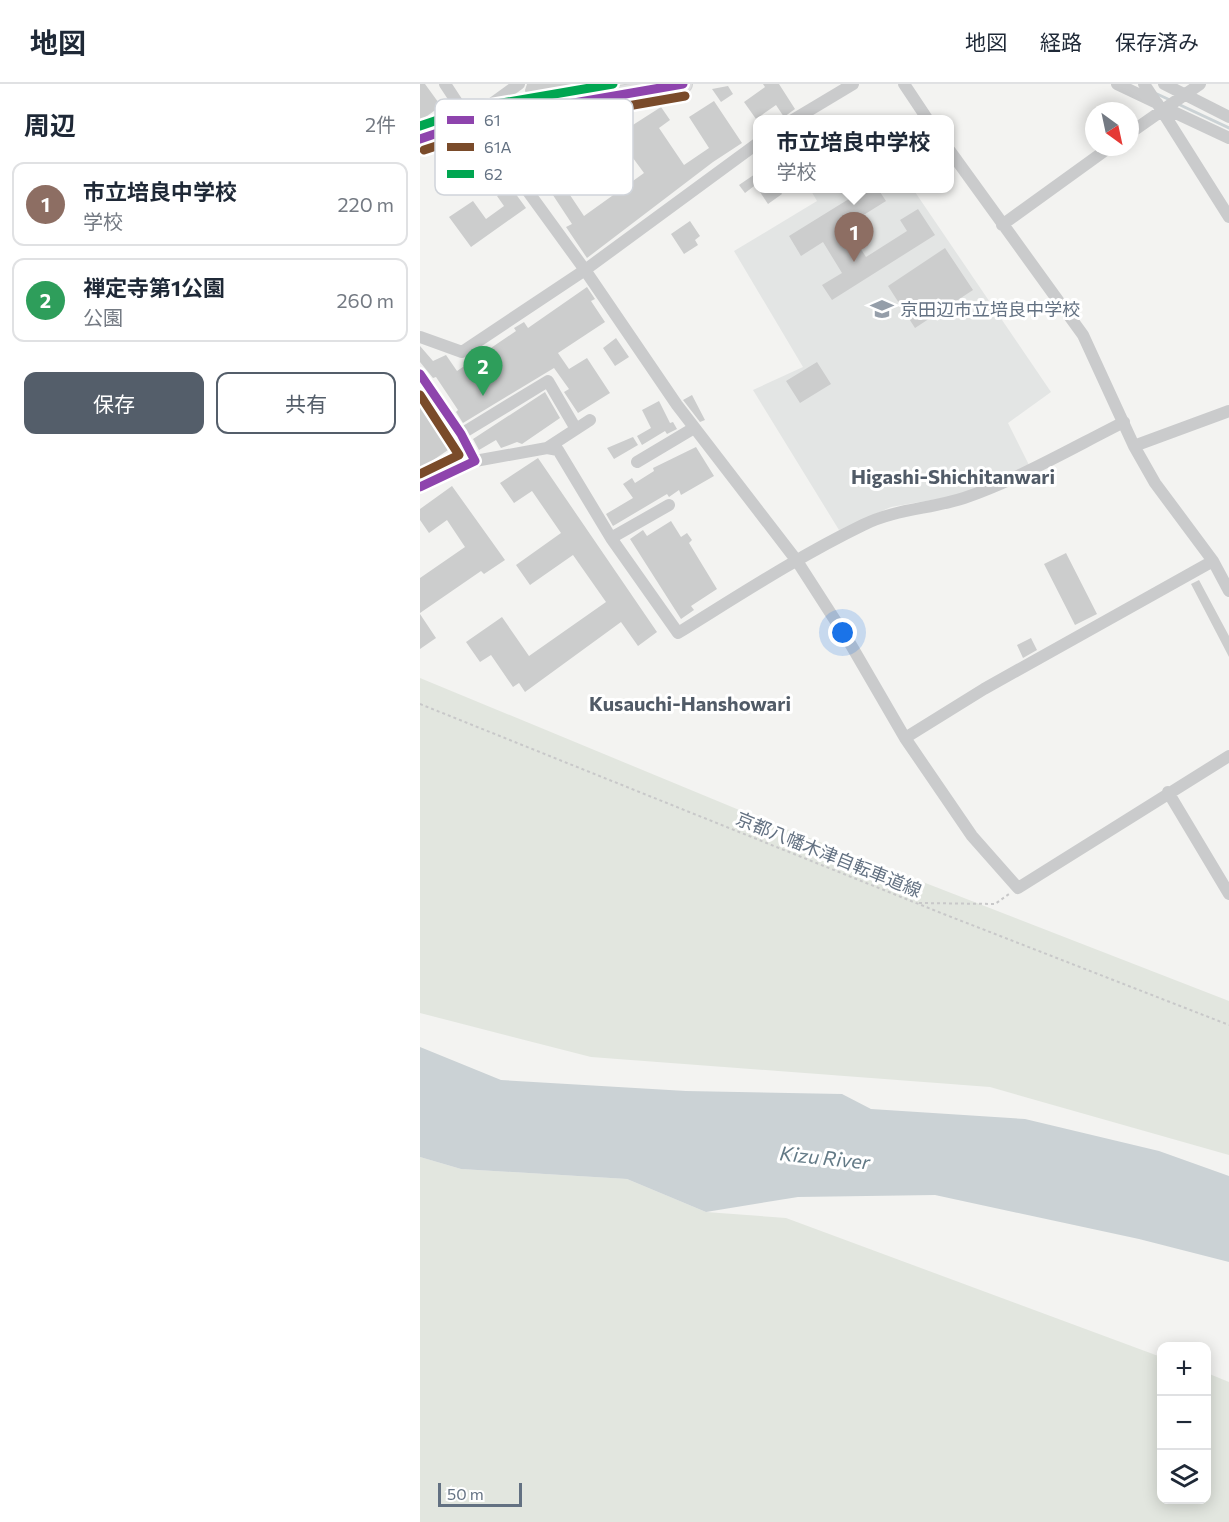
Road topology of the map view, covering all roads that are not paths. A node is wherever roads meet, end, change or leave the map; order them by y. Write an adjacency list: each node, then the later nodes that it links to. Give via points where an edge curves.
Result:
1 (445, 84): 11 (street)
2 (519, 84): 12 (street)
3 (683, 84): 13 (street)
4 (853, 84): 15 (street)
5 (904, 84): 16 (street)
6 (1117, 84): 14 (street)
7 (1144, 84): 14 (street)
8 (1164, 84): 10 (street)
9 (1200, 84): 10 (street)
10 (1184, 94): 14 (street); 17 (street)
11 (456, 99)
12 (498, 99)
13 (598, 99)
14 (1163, 107): 18 (street); 20 (street); 26 (street)
15 (801, 115)
16 (925, 115)
17 (1229, 117)
18 (1139, 126)
19 (435, 134): 21 (street)
20 (1229, 138)
21 (420, 139)
22 (753, 147): 28 (street)
23 (1098, 156): 27 (street)
24 (954, 157): 27 (street)
25 (529, 195): 28 (street)
26 (1229, 217)
27 (1002, 225): 33 (street, via 1083,335)
28 (585, 270): 29 (street, via 462,352); 34 (street)
29 (420, 337)
30 (420, 374): 36 (street)
31 (1229, 411): 37 (street)
32 (590, 420): 35 (street)
33 (1124, 422): 37 (street); 44 (street, via 965,497 898,511 864,524)
34 (694, 428): 40 (street); 44 (street)
35 (576, 429): 36 (street, via 548,381); 38 (street)
36 (461, 434): 39 (street)
37 (1134, 446): 45 (street, via 1155,483)
38 (547, 448): 39 (street); 43 (street, via 558,450)
39 (475, 461): 41 (street)
40 (637, 462)
41 (420, 487)
42 (669, 505): 43 (street)
43 (611, 538): 44 (street, via 678,633)
44 (797, 561): 47 (street)
45 (1213, 561): 46 (street); 47 (street)
46 (1229, 591)
47 (904, 738): 49 (street, via 972,836 1018,888)
48 (1229, 756): 49 (street)
49 (1168, 792): 50 (street)
50 (1229, 894)

